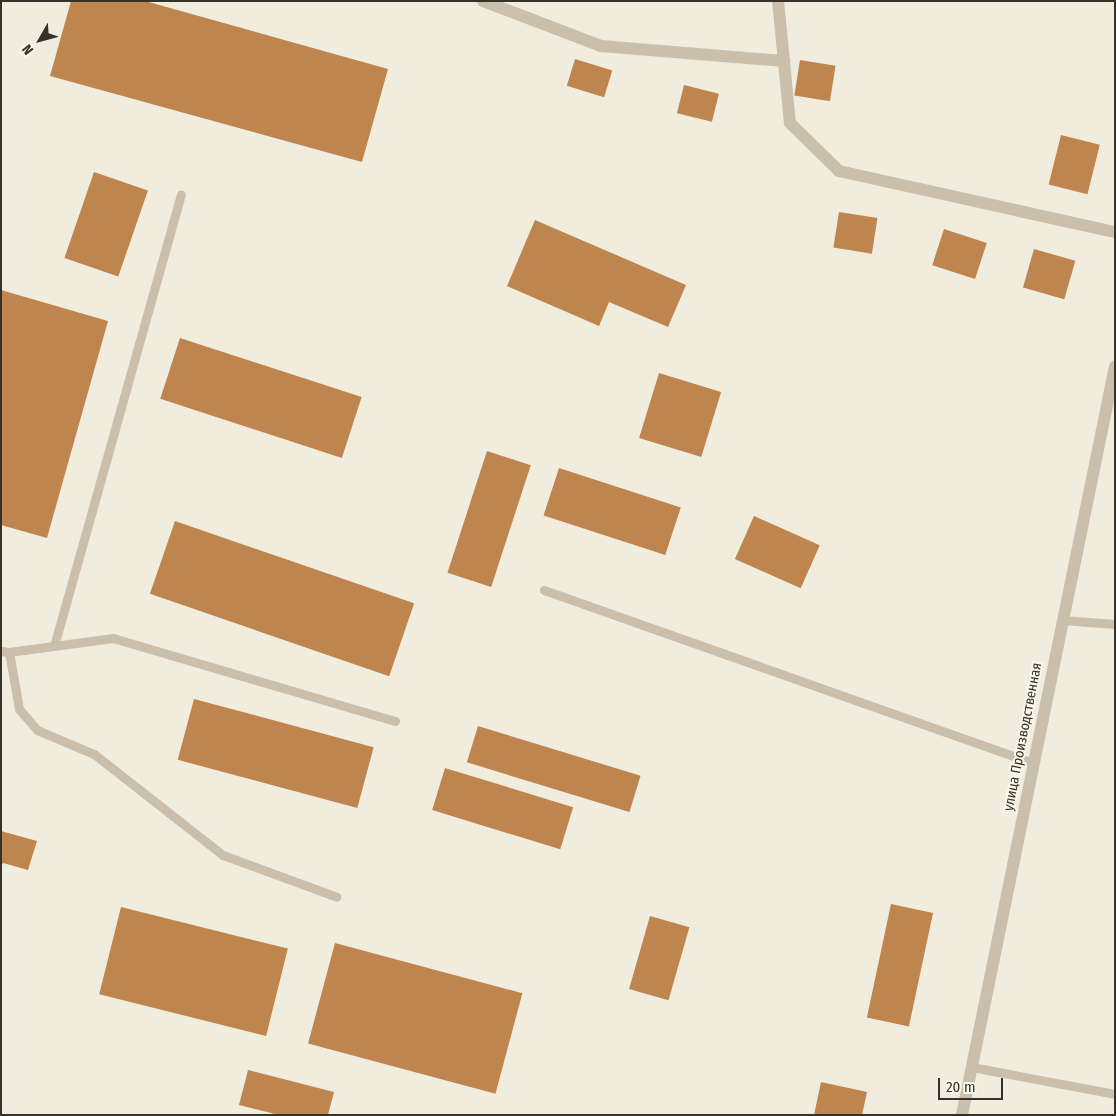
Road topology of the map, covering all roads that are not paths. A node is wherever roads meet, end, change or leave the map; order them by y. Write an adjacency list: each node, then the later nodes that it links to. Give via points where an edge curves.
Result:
1 (483, 1): 3 (street, via 601,46)
2 (778, 1): 3 (street)
3 (784, 61): 5 (street, via 790,123 839,171)
4 (181, 195): 10 (lane)
5 (1115, 232)
6 (1115, 366): 8 (street, улица Производственная)
7 (544, 590): 13 (lane)
8 (1062, 620): 9 (lane); 13 (street, улица Производственная)
9 (1115, 624)
10 (54, 646): 11 (lane); 12 (lane, via 113,638)
11 (5, 651): 14 (lane, via 19,709 37,730 94,754 223,855)
12 (395, 720)
13 (1033, 763): 15 (street, улица Производственная)
14 (337, 897)
15 (972, 1067): 16 (lane); 17 (street, улица Производственная)
16 (1115, 1094)
17 (962, 1115)

